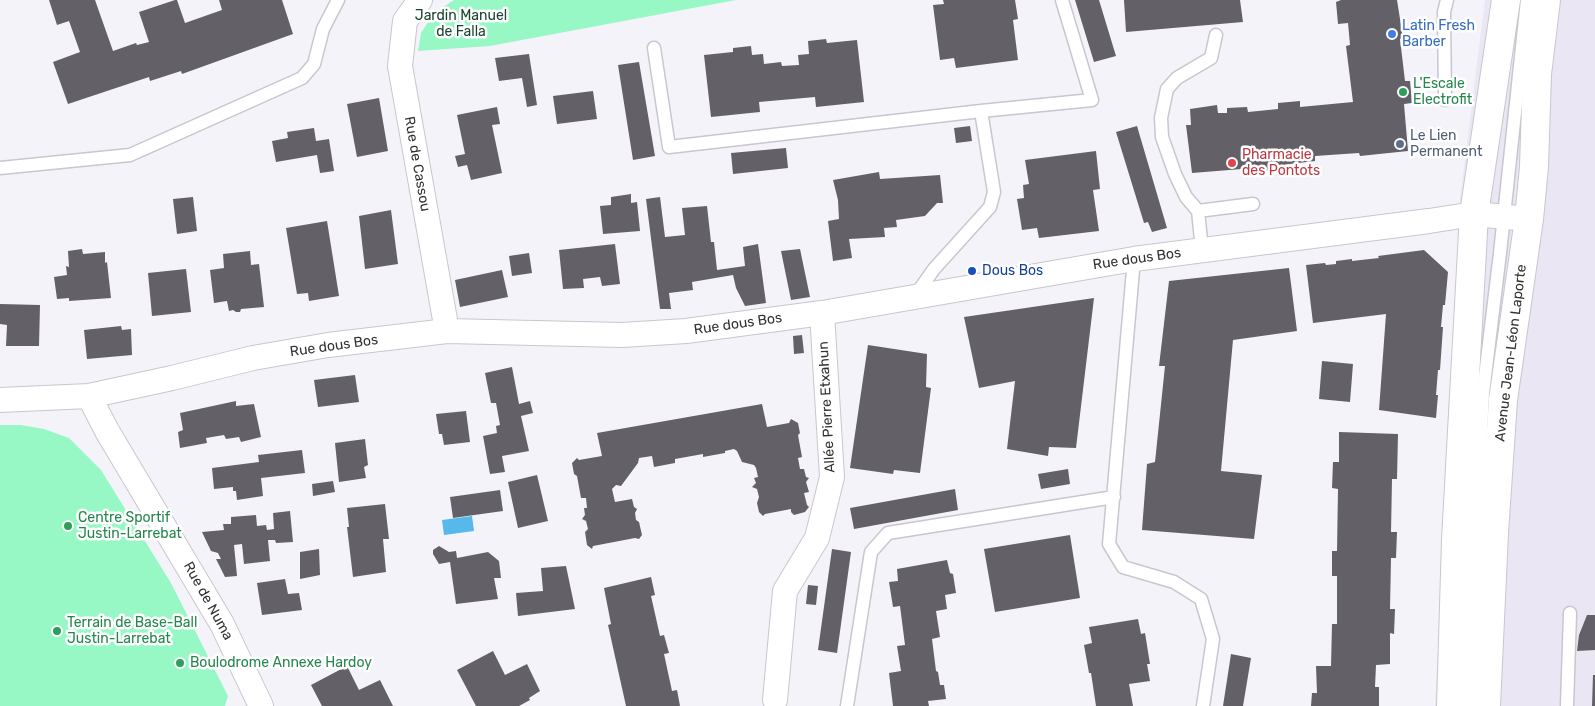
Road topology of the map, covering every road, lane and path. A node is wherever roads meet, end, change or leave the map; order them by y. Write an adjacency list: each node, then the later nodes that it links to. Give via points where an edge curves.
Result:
1 (338, 0): 12 (lane, via 323,29 314,64 302,78 130,155)
2 (420, 0): 21 (street, Rue de Cassou, via 405,21 400,66)
3 (1062, 0): 11 (lane, via 1092,100)
4 (1447, 0): 10 (lane, via 1444,12)
5 (1506, 0): 15 (street)
6 (1526, 0): 16 (lane, Avenue Jean-Léon Laporte)
7 (1546, 0): 16 (street, Avenue Jean-Léon Laporte, via 1537,74 1534,167)
8 (1216, 35): 14 (lane, via 1211,58 1176,78 1167,89 1161,118 1162,137 1174,174)
9 (654, 48): 11 (lane, via 669,147)
10 (1445, 100)
11 (980, 111): 19 (lane, via 994,192 990,207 934,269)
12 (0, 168)
13 (1253, 204): 14 (lane)
14 (1198, 211): 17 (lane)
15 (1474, 214): 16 (street, Rue dous Bos); 17 (street, Rue dous Bos); 30 (street, via 1456,540)
16 (1516, 218): 31 (lane, Avenue Jean-Léon Laporte, via 1483,393); 32 (street, Avenue Jean-Léon Laporte, via 1494,533)
17 (1202, 250): 18 (street, Rue dous Bos)
18 (1134, 259): 19 (street, Rue dous Bos); 24 (lane)
19 (915, 296): 20 (street, Rue dous Bos)
20 (822, 313): 21 (street, Rue dous Bos, via 686,331 622,335); 26 (street, Allée Pierre Etxahun, via 832,477 816,538 785,591)
21 (447, 331): 22 (street, Rue dous Bos, via 328,345 253,358)
22 (88, 396): 23 (street, Rue dous Bos); 27 (street, Rue de Numa, via 222,624)
23 (0, 400)
24 (1114, 497): 28 (lane, via 888,533 871,552); 29 (lane, via 1109,544 1123,567 1174,582 1201,599 1213,639)
25 (1570, 613): 33 (lane)
26 (775, 700)
27 (261, 706)
28 (846, 706)
29 (1204, 706)
30 (1451, 706)
31 (1467, 706)
32 (1486, 706)
33 (1567, 706)

